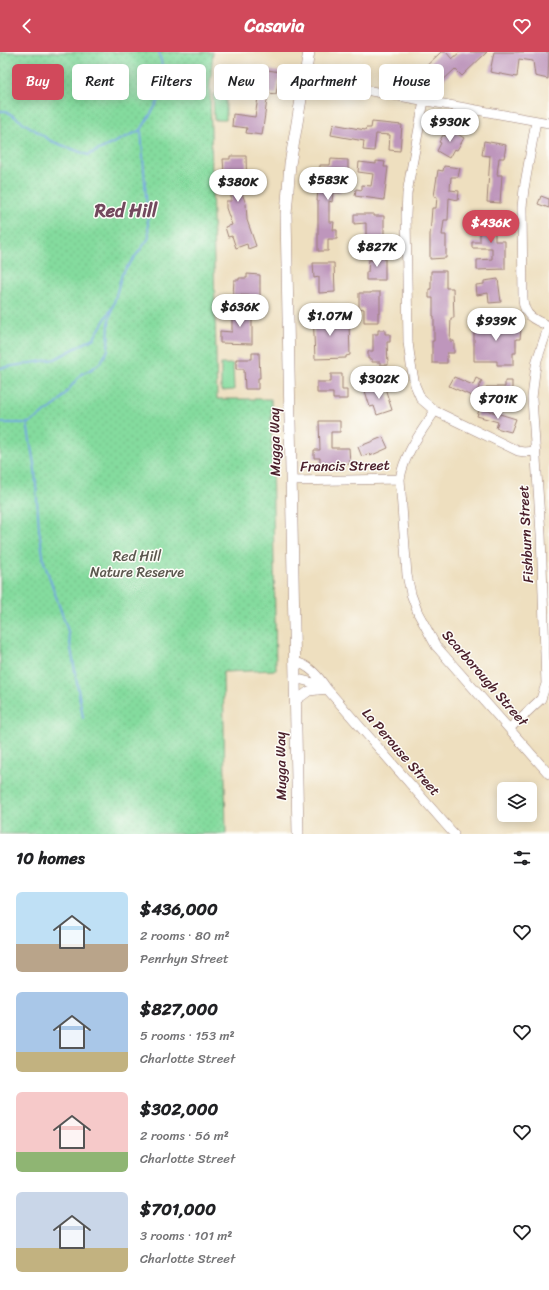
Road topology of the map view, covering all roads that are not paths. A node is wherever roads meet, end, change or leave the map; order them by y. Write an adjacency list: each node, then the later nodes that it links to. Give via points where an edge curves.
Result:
1 (309, 52): 2 (main road, Mugga Way)
2 (307, 64)
3 (371, 91): 5 (street)
4 (301, 100): 12 (main road, Mugga Way, via 290,164 286,214)
5 (424, 101): 6 (street); 9 (street, via 407,194 408,342 415,385 421,399)
6 (536, 121): 7 (street); 8 (street, via 522,207 523,304 527,313 534,319)
7 (549, 123)
8 (549, 326): 10 (street, Fishburn Street, via 537,360 533,386)
9 (435, 412): 10 (street, via 518,451); 11 (street, Scarborough Street, via 410,452)
10 (536, 451): 13 (street, Fishburn Street)
11 (400, 479): 12 (street, Francis Street); 18 (street, Scarborough Street, via 407,575 418,613 436,646)
12 (291, 480): 14 (main road, Mugga Way)
13 (545, 533): 18 (street, Fishburn Street, via 546,684 540,699)
14 (294, 662): 15 (main road, Mugga Way); 16 (street, La Perouse Street, via 306,666)
15 (294, 678): 16 (street, La Perouse Street); 17 (main road, Mugga Way)
16 (327, 689): 17 (street, via 309,691); 21 (street, La Perouse Street)
17 (295, 701): 20 (main road, Mugga Way)
18 (510, 728): 19 (street, Scarborough Street)
19 (549, 774)
20 (298, 834)
21 (454, 834)

